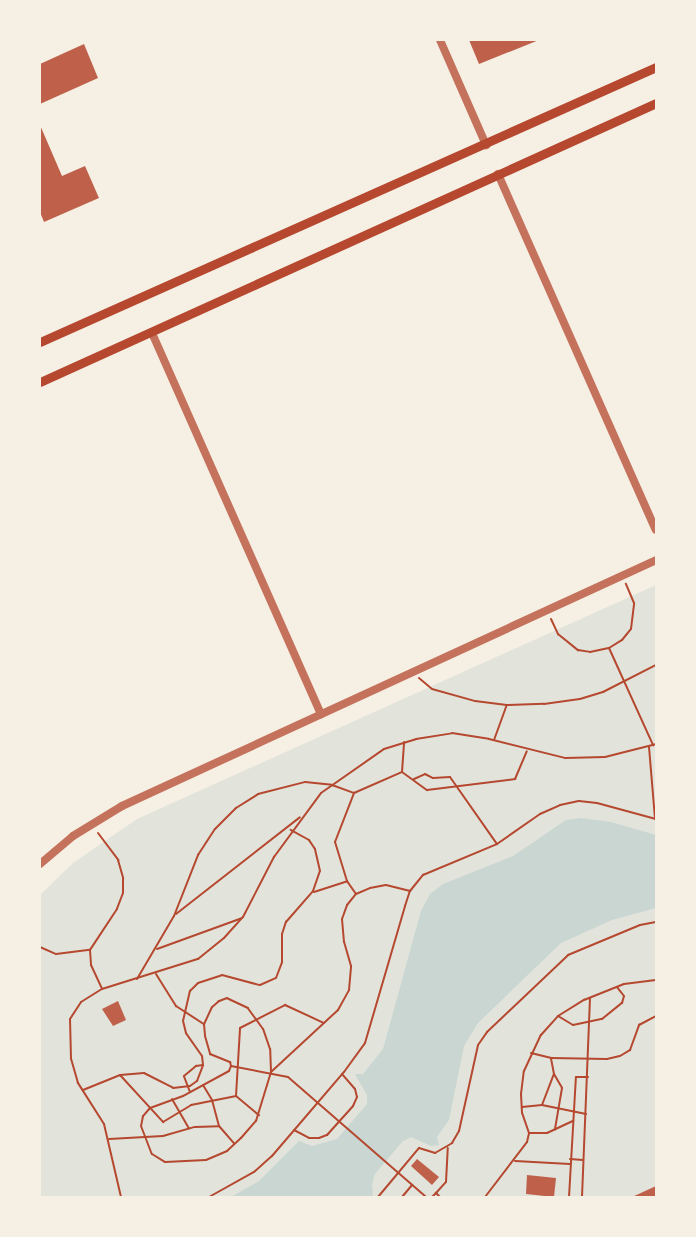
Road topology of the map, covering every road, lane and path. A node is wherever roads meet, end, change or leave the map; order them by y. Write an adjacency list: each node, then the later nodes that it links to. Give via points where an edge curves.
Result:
1 (440, 40): 4 (street)
2 (656, 67): 4 (main road)
3 (656, 104): 5 (main road)
4 (486, 145): 7 (main road)
5 (498, 174): 6 (main road); 9 (street)
6 (152, 333): 8 (main road); 18 (street)
7 (40, 342)
8 (40, 382)
9 (656, 530)
10 (656, 560): 11 (street)
11 (622, 576): 12 (street); 13 (path, via 634,603 634,615 631,629)
12 (546, 610): 13 (path, via 567,644 590,652); 15 (street)
13 (609, 648): 16 (path)
14 (656, 665): 16 (path)
15 (411, 672): 17 (path, via 432,689 475,701); 18 (street)
16 (626, 683): 17 (path, via 580,699); 21 (path)
17 (507, 705): 19 (path)
18 (321, 714): 32 (street, via 122,806)
19 (494, 740): 20 (path, via 452,733); 23 (path)
20 (404, 742): 24 (path); 26 (path, via 384,749)
21 (655, 744): 22 (path)
22 (649, 747): 23 (path, via 605,757 565,758); 28 (path)
23 (527, 751): 27 (path, via 515,779)
24 (402, 772): 25 (path); 29 (path)
25 (414, 780): 27 (path, via 426,790); 27 (path, via 425,774 433,778 450,777)
26 (332, 784): 29 (path); 30 (path); 40 (path, via 305,782 283,785 258,794 236,808 215,829 198,855)
27 (455, 787): 34 (path)
28 (654, 787): 31 (path)
29 (354, 793): 36 (path, via 335,842)
30 (304, 814): 33 (path); 40 (path)
31 (656, 819): 34 (path, via 579,801 540,814)
32 (92, 824): 35 (street); 45 (path, via 118,860 123,894)
33 (291, 830): 38 (path, via 309,840 319,859 318,882); 41 (path)
34 (497, 844): 37 (path, via 423,875)
35 (40, 864)
36 (347, 880): 38 (path); 39 (path)
37 (410, 891): 39 (path, via 386,885); 65 (path, via 365,1043)
38 (311, 893): 61 (path, via 286,922 282,934 282,962 276,978 260,985 222,975 198,983 190,991 183,1021 186,1033 202,1056)
39 (356, 894): 55 (path, via 342,919 351,966 350,990 338,1010)
40 (174, 916): 44 (path)
41 (243, 918): 44 (path); 46 (path, via 198,959)
42 (656, 922): 94 (path, via 640,925 568,955 488,1032 478,1045 459,1131)
43 (40, 947): 45 (path, via 56,954)
44 (157, 949): 47 (path)
45 (90, 950): 50 (path, via 91,965)
46 (156, 974): 47 (path); 57 (path, via 176,1006)
47 (138, 979): 50 (path)
48 (656, 980): 49 (path)
49 (617, 987): 51 (path); 56 (path, via 624,996 622,1003 615,1011)
50 (102, 989): 70 (path, via 81,1002 70,1019 71,1060)
51 (590, 998): 52 (path); 56 (path)
52 (558, 1016): 56 (path, via 566,1024); 58 (path, via 541,1035)
53 (656, 1016): 59 (path, via 639,1024 630,1050 608,1059)
54 (256, 1020): 55 (path, via 285,1005); 57 (path, via 248,1008 227,998 212,1007); 63 (path, via 240,1028); 64 (path, via 270,1049)
55 (324, 1023): 64 (path)
56 (590, 1023): 59 (path)
57 (204, 1024): 62 (path, via 210,1054 230,1062)
58 (531, 1053): 60 (path); 77 (path, via 524,1072)
59 (590, 1057): 60 (path); 68 (path)
60 (551, 1058): 66 (path)
61 (203, 1066): 67 (path, via 197,1081 182,1089 163,1084 144,1073); 71 (path, via 188,1070 184,1076)
62 (232, 1066): 63 (path); 69 (path)
63 (238, 1068): 64 (path); 72 (path)
64 (270, 1072): 75 (path, via 288,1077); 83 (path)
65 (342, 1074): 75 (path); 84 (path, via 358,1097)
66 (554, 1074): 76 (path); 79 (path, via 562,1088)
67 (120, 1075): 70 (path); 78 (path)
68 (589, 1077): 81 (path, via 576,1077); 82 (path)
69 (203, 1085): 71 (path); 74 (path)
70 (83, 1090): 92 (path, via 104,1124)
71 (190, 1092): 73 (path)
72 (236, 1096): 74 (path); 83 (path)
73 (172, 1098): 78 (path); 80 (path)
74 (212, 1100): 80 (path); 86 (path)
75 (318, 1103): 84 (path); 89 (path)
76 (542, 1105): 77 (path); 79 (path)
77 (522, 1107): 90 (path)
78 (150, 1108): 80 (path, via 163,1122); 91 (path, via 143,1116)
79 (557, 1109): 81 (path); 88 (path)
80 (178, 1112): 87 (path)
81 (574, 1114): 82 (path); 85 (path)
82 (586, 1114): 96 (path)
83 (259, 1115): 93 (path)
84 (339, 1121): 89 (path, via 319,1138 309,1138); 99 (path)
85 (573, 1121): 88 (path); 95 (path)
86 (220, 1126): 87 (path); 93 (path)
87 (189, 1129): 91 (path)
88 (555, 1129): 90 (path)
89 (294, 1130): 103 (path, via 254,1172)
90 (529, 1133): 97 (path)
91 (144, 1138): 92 (path); 93 (path, via 152,1154 165,1162 183,1164 206,1160)
92 (109, 1139): 102 (path)
93 (235, 1144)
94 (448, 1147): 99 (path, via 435,1153 419,1148); 101 (path, via 446,1182)
95 (570, 1159): 96 (path); 98 (path)
96 (584, 1160): 111 (path)
97 (514, 1161): 98 (path); 109 (path)
98 (570, 1164): 110 (path)
99 (398, 1173): 100 (path); 104 (path)
100 (412, 1185): 105 (path); 106 (path)
101 (436, 1193): 107 (path); 108 (path)
102 (121, 1197)
103 (209, 1197)
104 (378, 1197)
105 (402, 1197)
106 (426, 1197)
107 (432, 1197)
108 (440, 1197)
109 (485, 1197)
110 (569, 1197)
111 (582, 1197)

